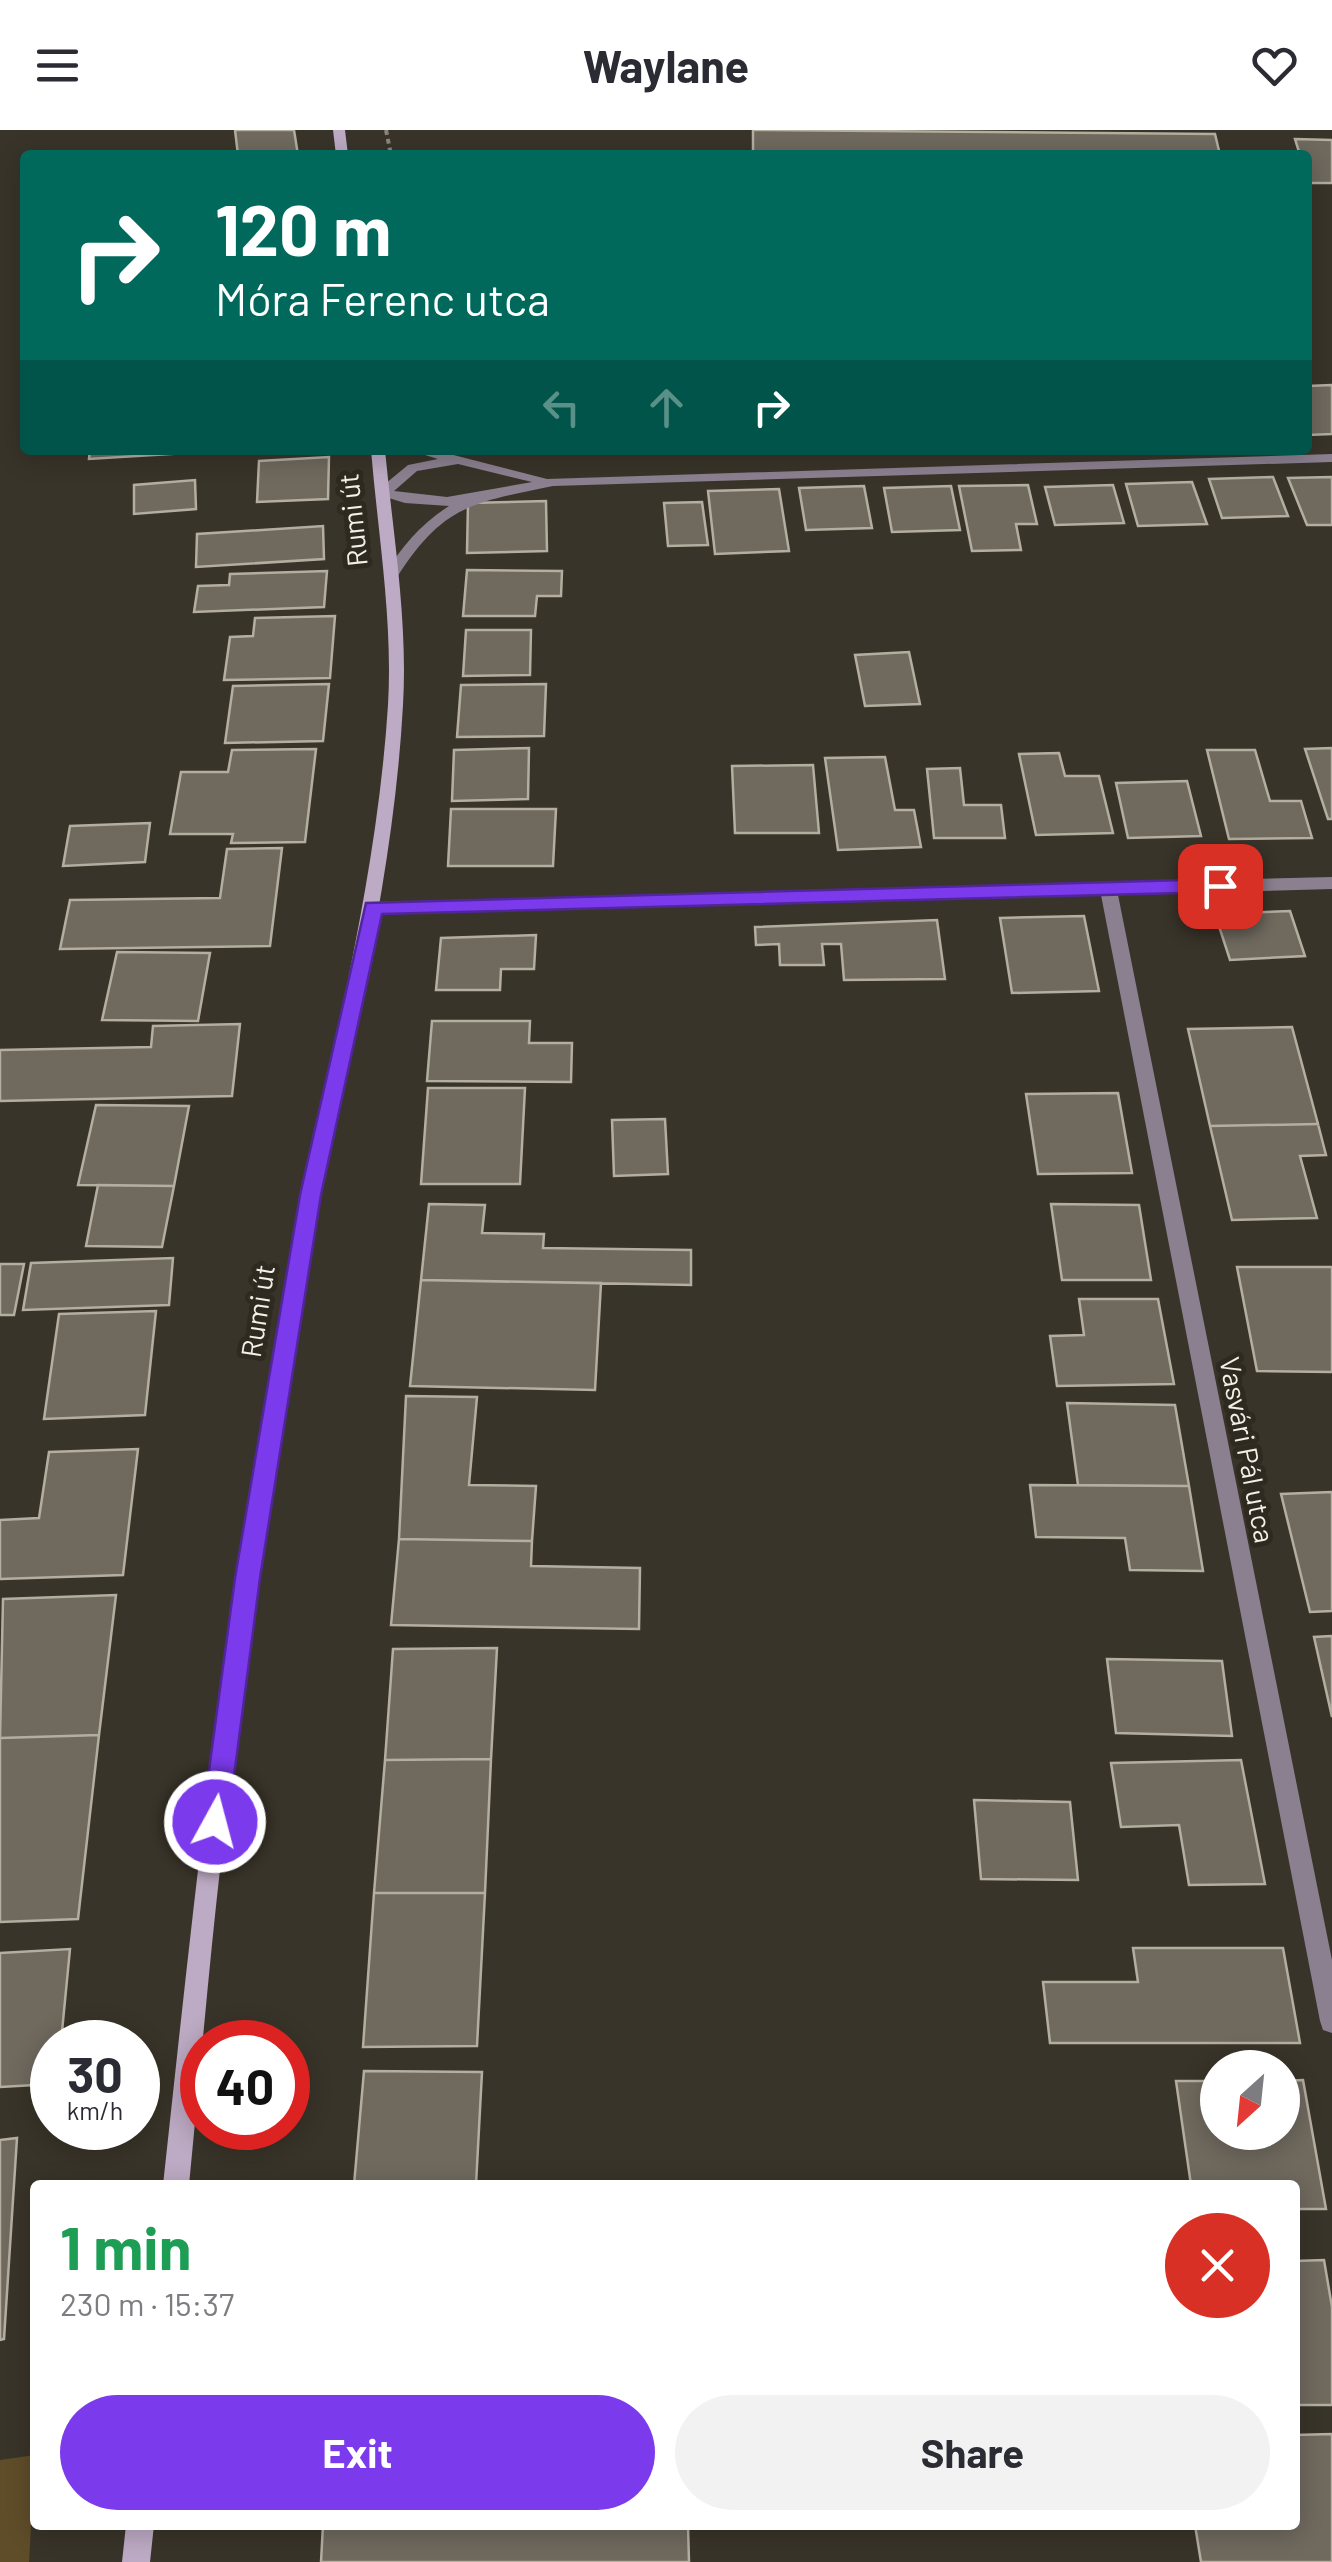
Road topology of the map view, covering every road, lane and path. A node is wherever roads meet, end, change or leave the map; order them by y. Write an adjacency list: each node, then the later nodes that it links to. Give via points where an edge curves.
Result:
1 (379, 455): 6 (street, Rumi út)
2 (433, 455): 4 (street)
3 (1332, 458): 5 (street)
4 (454, 461): 5 (street); 6 (street, via 414,468)
5 (553, 482): 7 (street)
6 (384, 492): 7 (street, via 422,502); 8 (street, Rumi út)
7 (467, 500): 8 (street, via 425,528)
8 (392, 574): 11 (street, Rumi út, via 396,700)
9 (1332, 882): 10 (street)
10 (1108, 889): 11 (street); 12 (street, Vasvári Pál utca)
11 (373, 908): 13 (street, Rumi út, via 310,1195 247,1578)
12 (1332, 2022)
13 (177, 2180)
14 (139, 2530): 15 (street)
15 (136, 2562)

